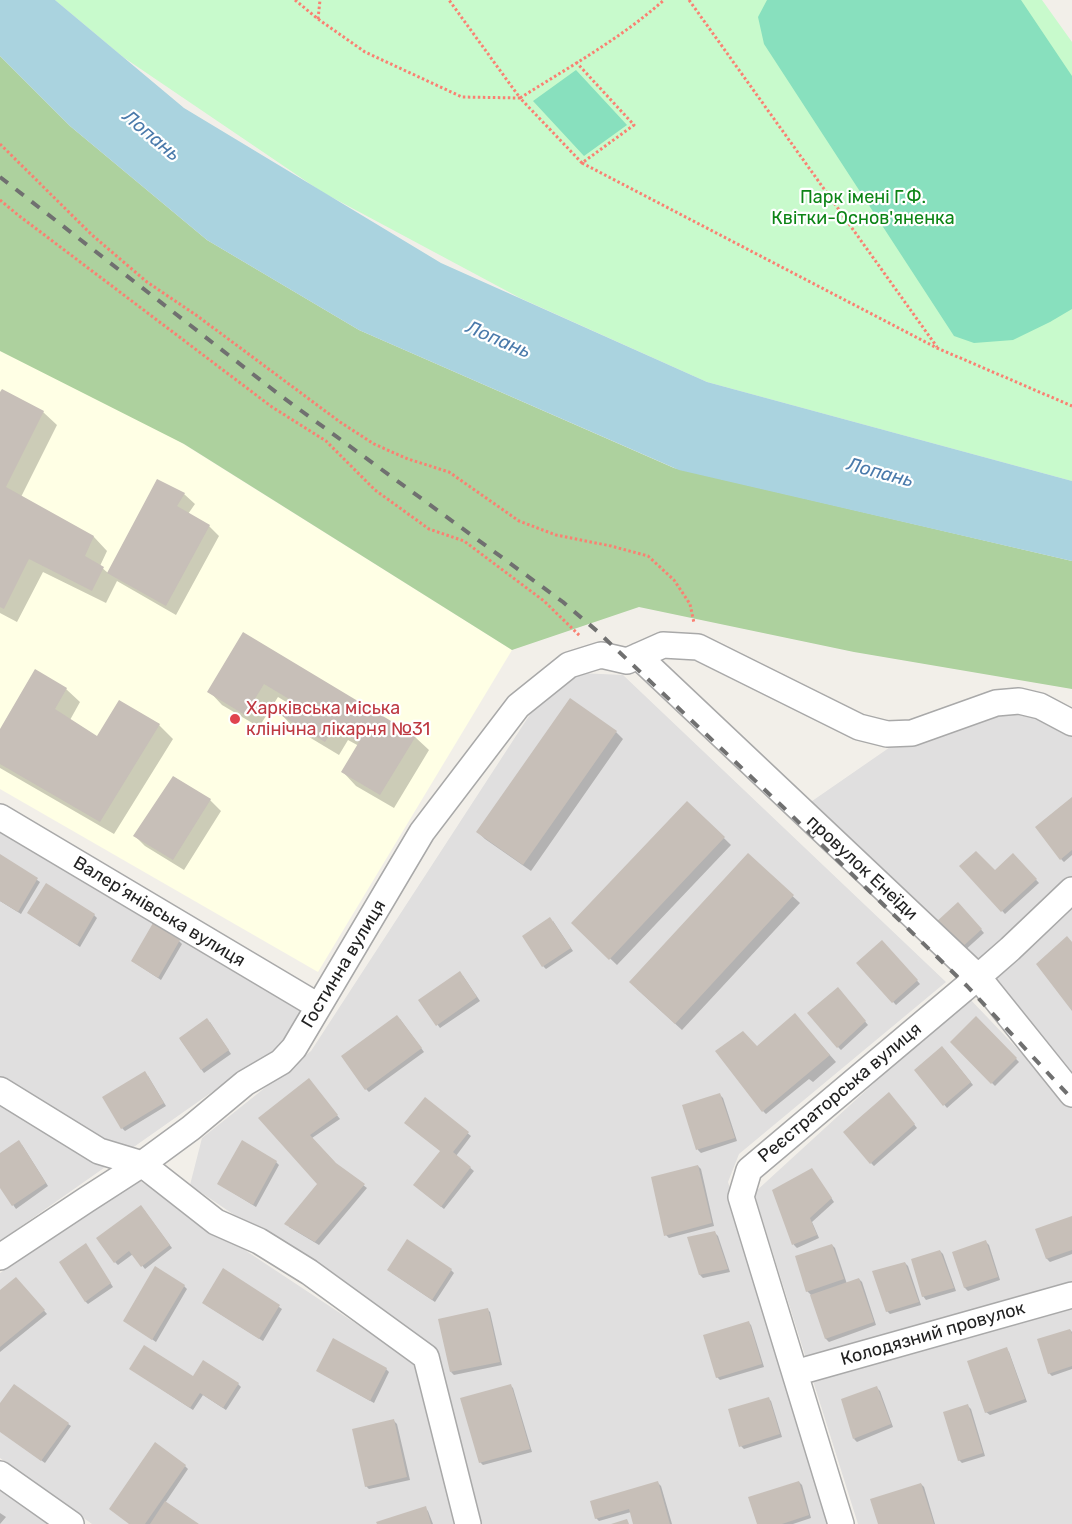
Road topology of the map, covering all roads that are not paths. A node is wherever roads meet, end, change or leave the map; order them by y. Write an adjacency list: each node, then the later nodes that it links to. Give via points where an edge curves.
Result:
1 (643, 654): 2 (street, Гостинна вулиця, via 663,645 698,647 859,727 887,734 912,733 996,704 1019,700 1040,706); 5 (street, провулок Енеїди); 6 (street, Гостинна вулиця, via 627,660 601,655 569,665 518,706 422,832)
2 (1072, 723)
3 (0, 817): 6 (street, Валер’янівська вулиця)
4 (1072, 890): 5 (street, Реєстраторська вулиця)
5 (978, 977): 8 (street, провулок Енеїди); 12 (street, Реєстраторська вулиця, via 749,1170 741,1197)
6 (318, 1006): 9 (street, Гостинна вулиця, via 294,1048 281,1062 245,1083)
7 (0, 1090): 9 (street, via 99,1152)
8 (1072, 1094)
9 (142, 1164): 10 (street, Гостинна вулиця); 15 (street, via 216,1222 259,1241 309,1272 426,1357)
10 (0, 1257)
11 (1072, 1295): 12 (street, Колодязний провулок)
12 (794, 1373): 16 (street, Реєстраторська вулиця)
13 (0, 1474): 14 (street)
14 (71, 1524)
15 (468, 1524)
16 (840, 1524)

